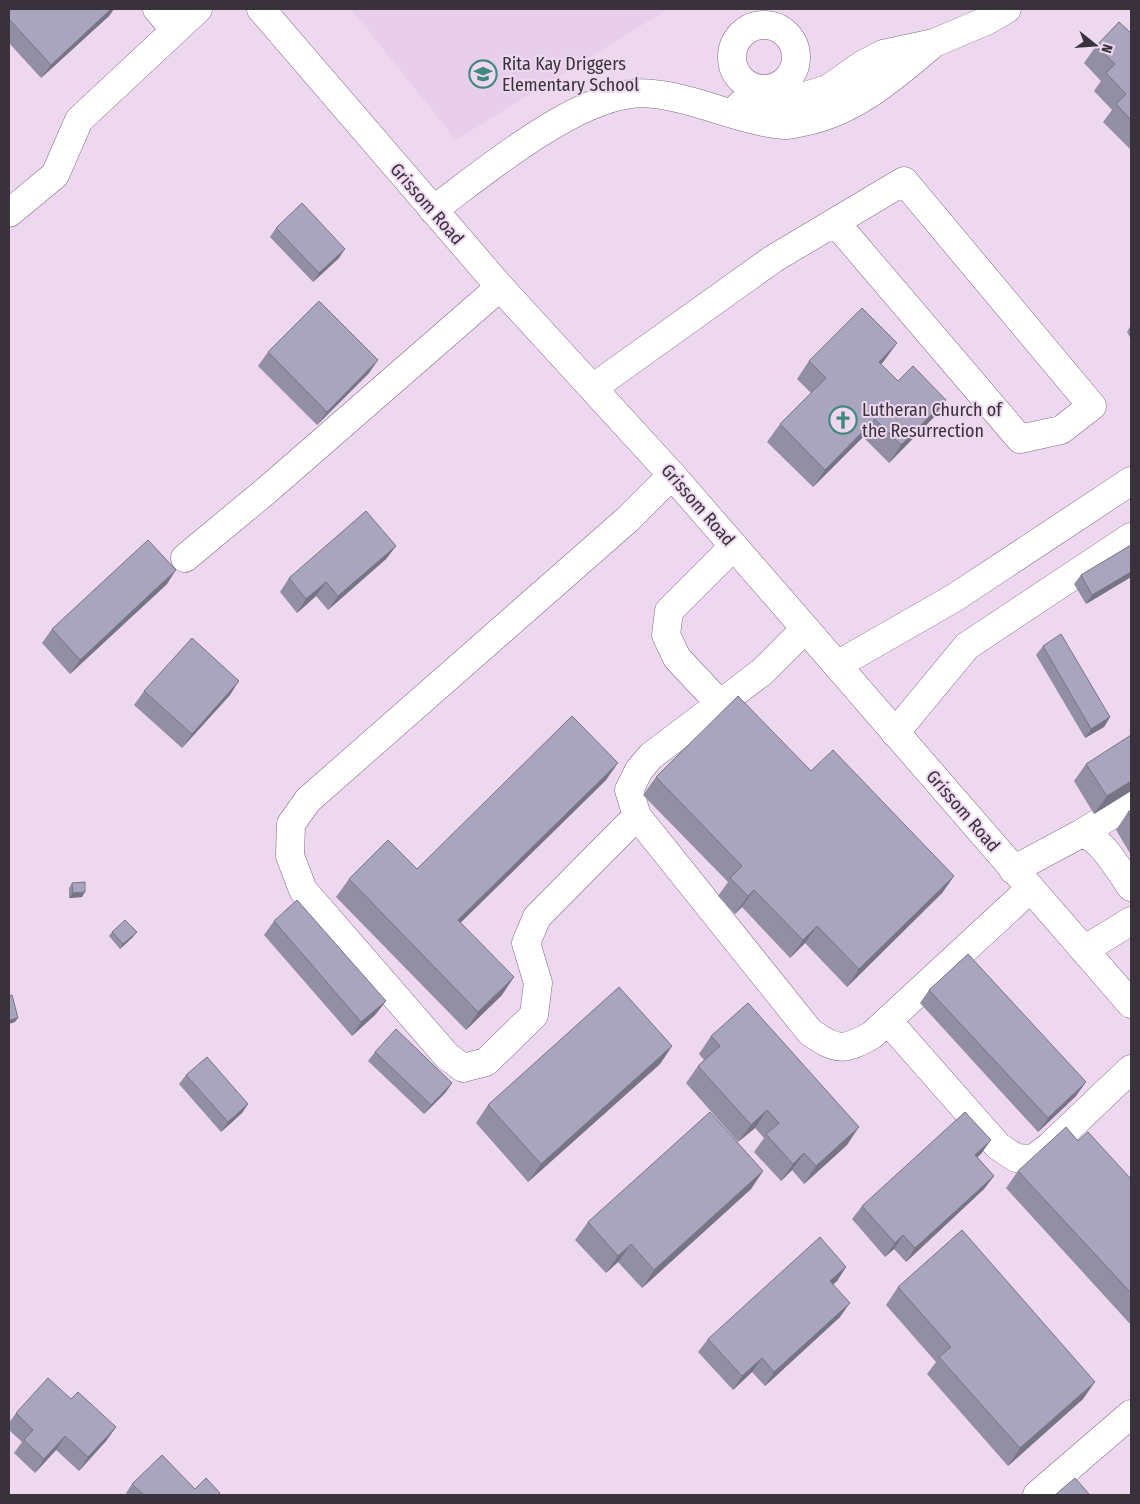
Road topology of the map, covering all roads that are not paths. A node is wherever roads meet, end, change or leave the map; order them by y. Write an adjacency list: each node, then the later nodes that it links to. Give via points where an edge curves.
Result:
1 (157, 9): 5 (main road)
2 (198, 9): 5 (main road)
3 (261, 9): 8 (main road, Grissom Road)
4 (1007, 9): 7 (main road, via 934,43 883,54 828,89 789,101 767,105 745,102 725,111)
5 (176, 30): 9 (main road, via 79,120 55,175)
6 (742, 81): 7 (main road)
7 (698, 103): 8 (main road, via 682,98 630,94 581,109 501,159)
8 (433, 210): 11 (main road, Grissom Road)
9 (9, 213)
10 (835, 222): 10 (main road, via 904,180 1092,406 1060,430 1020,440); 12 (main road, via 773,259)
11 (500, 287): 12 (main road, Grissom Road); 17 (main road)
12 (594, 387): 13 (main road, Grissom Road)
13 (672, 474): 16 (main road, Grissom Road); 23 (main road, via 628,519 308,800 291,824 290,856 303,890 446,1056 464,1068 486,1062 534,1015 538,983 526,943 537,917)
14 (1128, 491): 19 (main road, via 954,598)
15 (1131, 538): 21 (main road, via 967,646)
16 (734, 546): 18 (main road, Grissom Road); 20 (main road, via 669,611 666,635 677,658)
17 (185, 558)
18 (806, 629): 19 (main road, Grissom Road); 20 (main road, via 762,672)
19 (837, 665): 21 (main road, Grissom Road)
20 (720, 704): 23 (main road, via 651,756 639,770 629,790)
21 (895, 732): 25 (main road, Grissom Road)
22 (1131, 803): 24 (main road)
23 (637, 816): 30 (main road, via 810,1032 830,1046 852,1046)
24 (1082, 833): 25 (main road); 26 (main road, via 1091,836 1102,847)
25 (1022, 879): 28 (main road, Grissom Road); 30 (main road)
26 (1131, 886)
27 (1131, 921): 28 (main road)
28 (1084, 950): 29 (main road, Grissom Road)
29 (1131, 1004)
30 (888, 1021): 31 (main road, via 998,1146 1016,1158 1033,1159 1050,1146)
31 (1131, 1069)
32 (1131, 1414): 33 (main road)
33 (1037, 1495)

